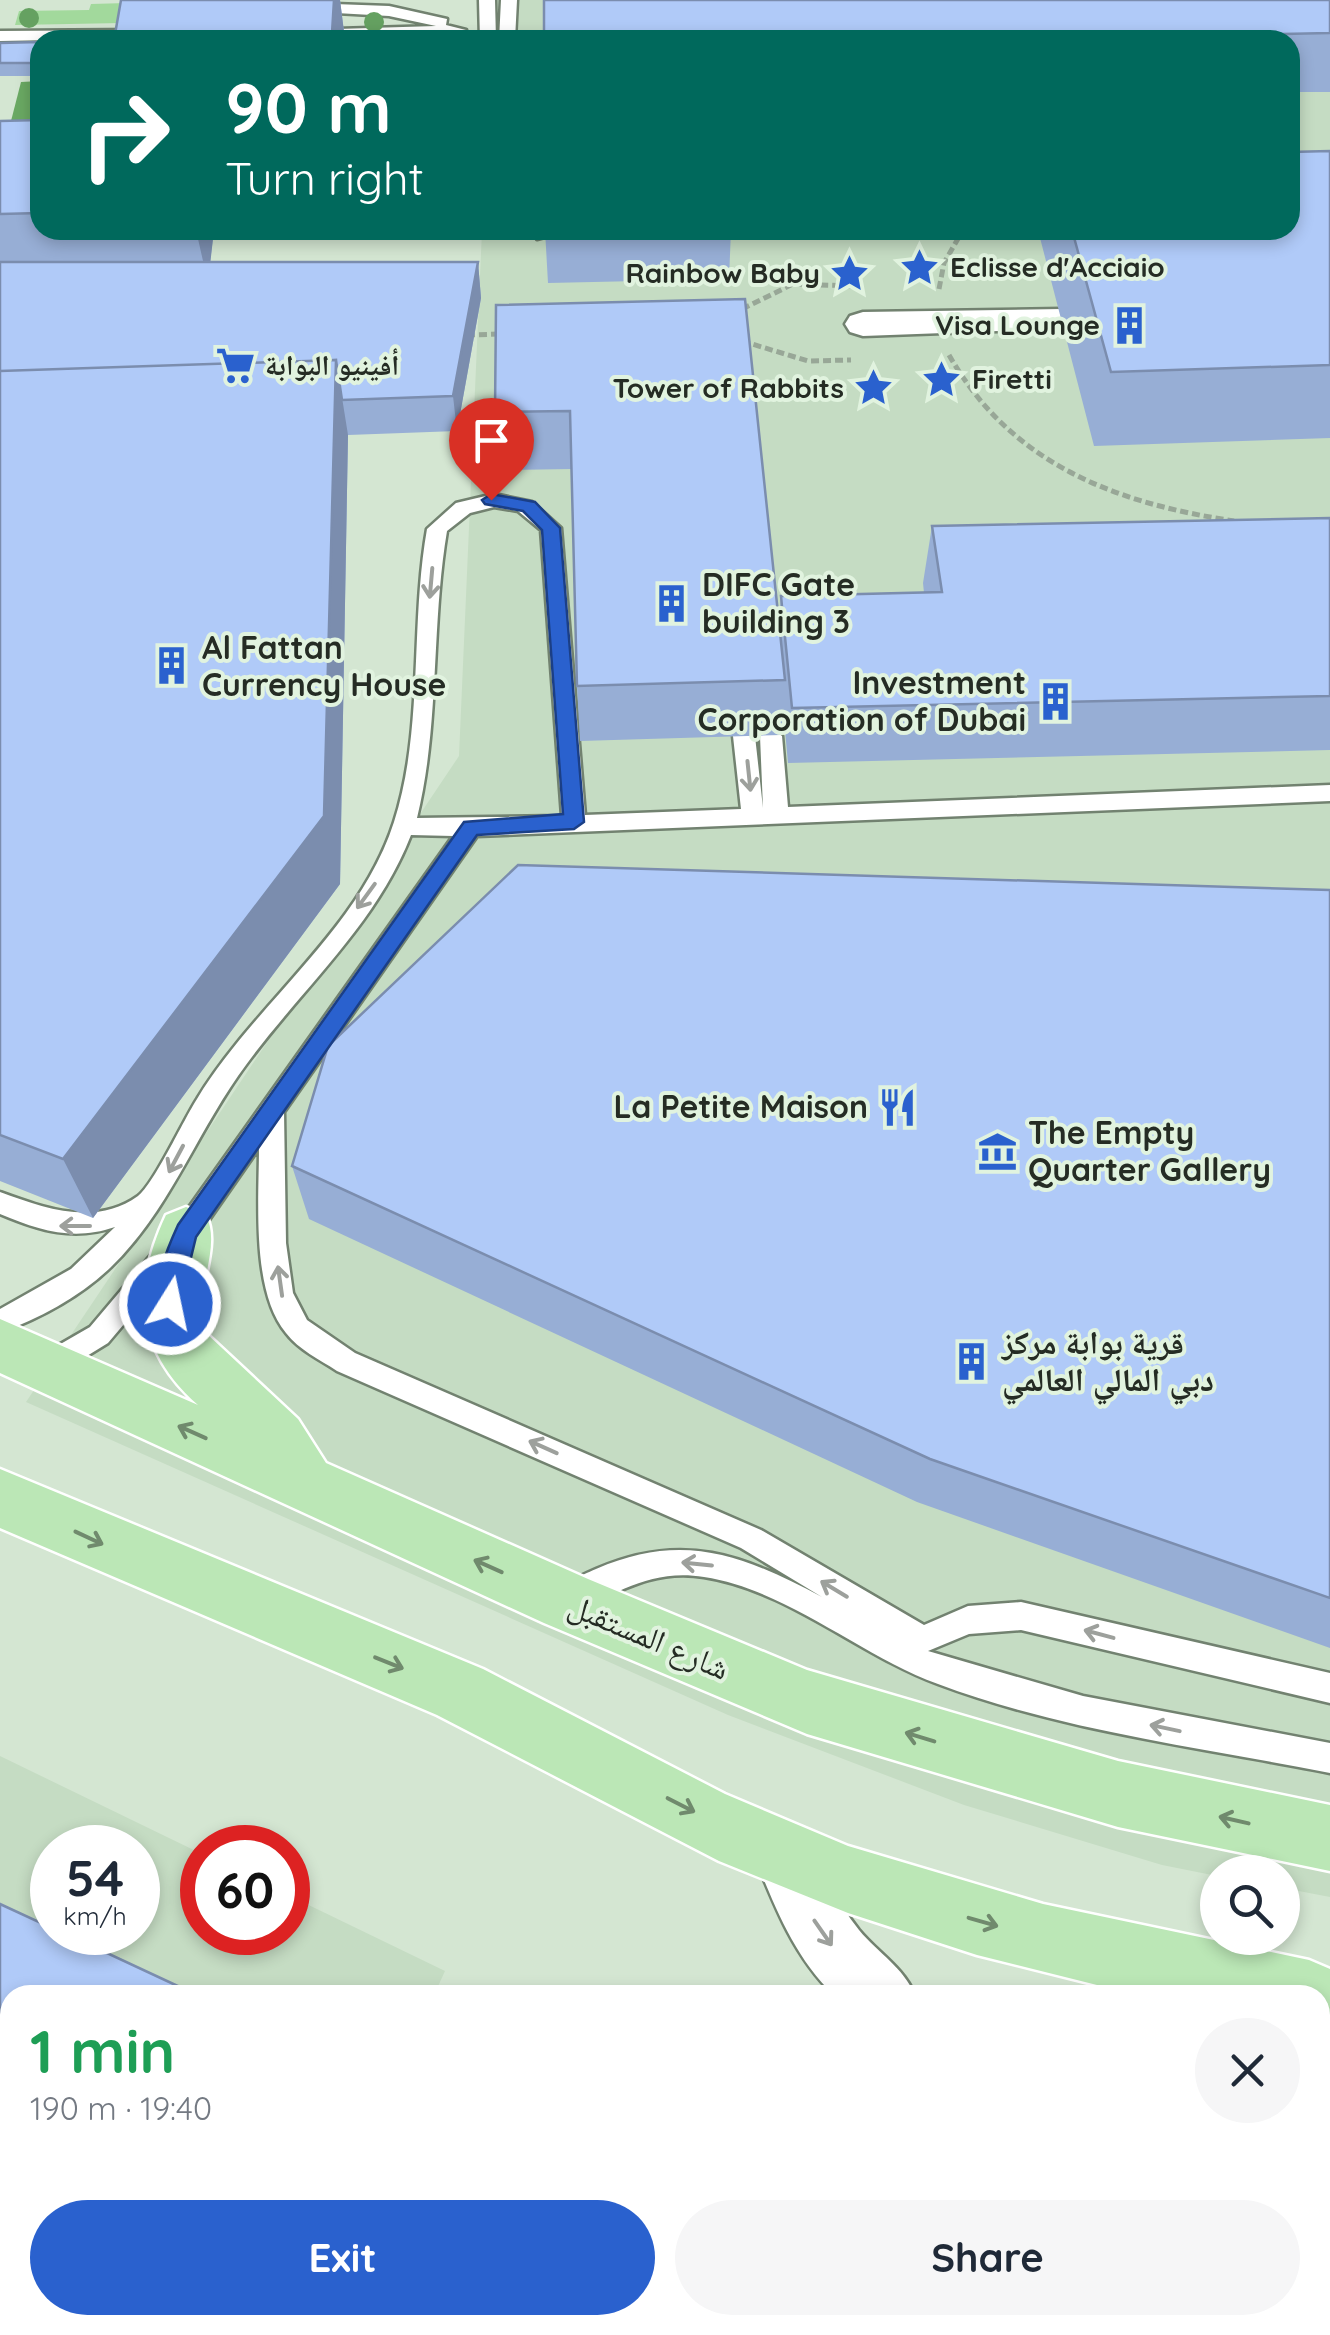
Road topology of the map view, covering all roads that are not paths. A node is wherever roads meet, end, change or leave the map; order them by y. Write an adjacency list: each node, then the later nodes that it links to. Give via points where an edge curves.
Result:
1 (487, 0): 5 (lane)
2 (509, 0): 6 (lane)
3 (295, 7): 4 (lane, via 389,11)
4 (453, 30)
5 (488, 30)
6 (508, 30)
7 (30, 40): 8 (lane)
8 (1, 42)
9 (1062, 320): 10 (street, via 939,323)
10 (866, 342)
11 (744, 736): 14 (lane, one-way to 14)
12 (770, 736): 15 (lane)
13 (1330, 793): 15 (lane)
14 (753, 814): 15 (lane); 16 (lane)
15 (778, 814)
16 (574, 822): 17 (lane, one-way to 17, via 551,528 528,506 491,500 457,510 437,529 416,773); 18 (lane)
17 (404, 826): 18 (lane); 21 (lane, one-way to 21, via 370,893 229,1069)
18 (471, 828): 19 (lane)
19 (272, 1111): 21 (lane); 27 (lane, one-way to 19, via 751,1539 346,1362 309,1337 288,1314 282,1295)
20 (0, 1203): 21 (lane, one-way to 20, via 76,1228)
21 (168, 1217): 22 (lane); 23 (lane, via 99,1336); 24 (main road, via 177,1338 195,1368 286,1449)
22 (0, 1321)
23 (16, 1364): 24 (main road, شارع المستقبل, one-way to 23)
24 (306, 1484): 26 (main road, شارع المستقبل, one-way to 24)
25 (0, 1498): 31 (main road, one-way to 31, via 463,1694)
26 (566, 1601): 27 (lane, one-way to 26, via 740,1572 704,1563 631,1568); 30 (main road, شارع المستقبل, one-way to 26, via 1118,1794 807,1702)
27 (907, 1645): 28 (lane, one-way to 27, via 1021,1616 968,1620); 29 (lane, one-way to 27, via 1104,1715 972,1681)
28 (1330, 1688)
29 (1330, 1758)
30 (1330, 1838)
31 (784, 1855): 32 (street, one-way to 32, via 818,1928); 33 (main road, one-way to 33, via 1061,1944)
32 (872, 1985)
33 (1260, 1985)

